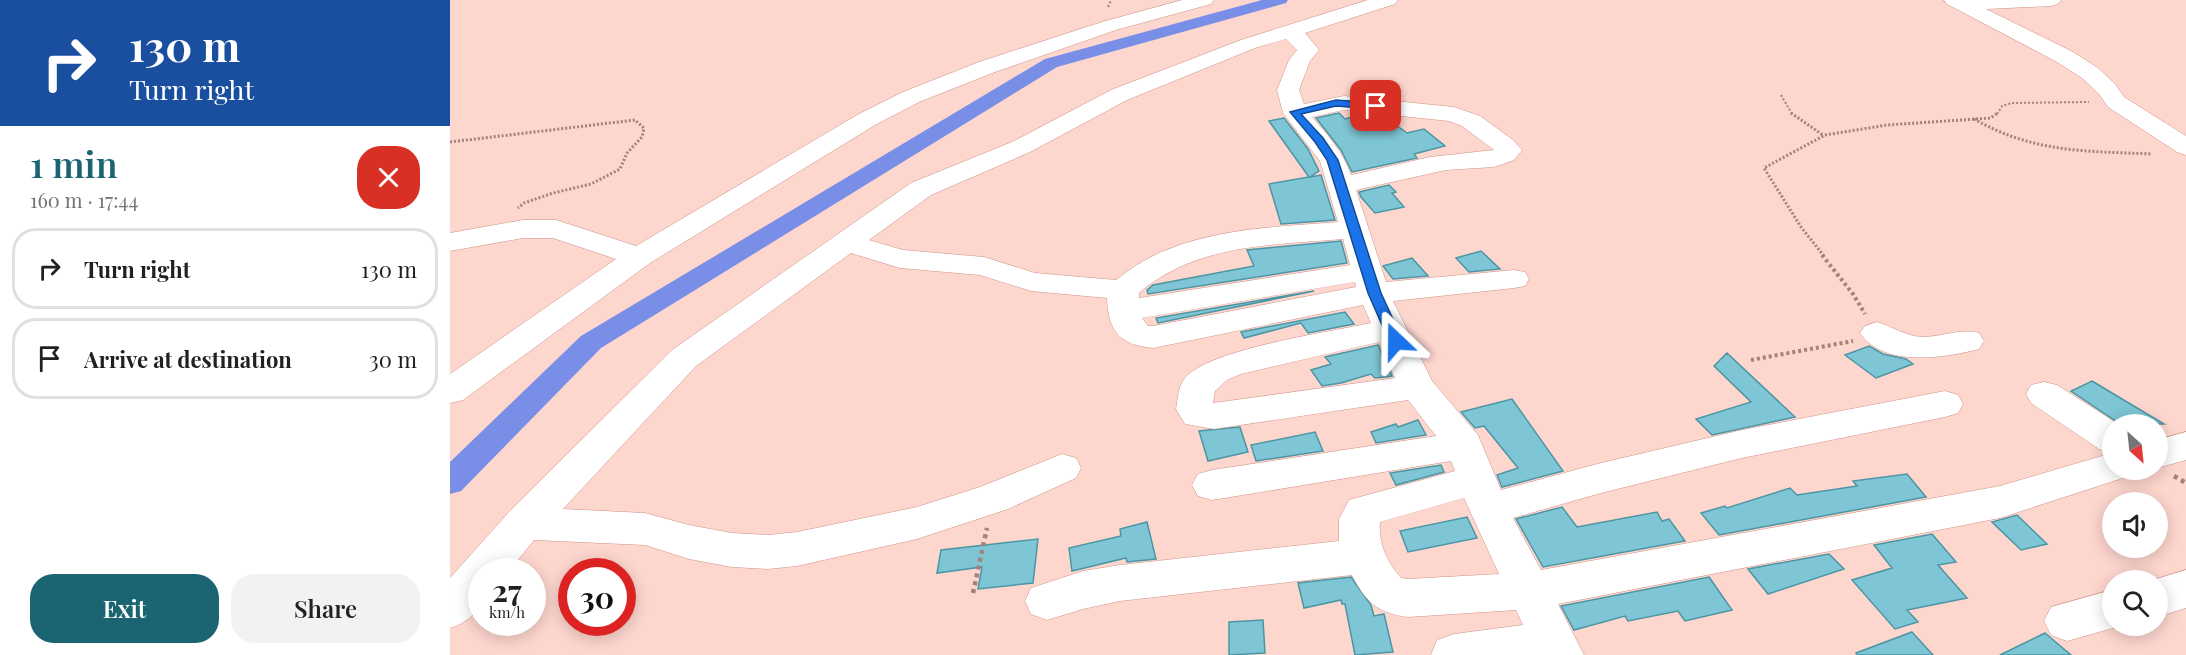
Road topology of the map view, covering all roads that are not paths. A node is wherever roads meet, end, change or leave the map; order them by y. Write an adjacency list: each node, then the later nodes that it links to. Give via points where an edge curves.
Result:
1 (1204, 0): 14 (street, via 1055,43 911,98 807,155)
2 (1388, 0): 5 (street)
3 (2051, 0): 4 (street)
4 (1958, 2): 7 (street, via 2074,63 2107,88 2115,102)
5 (1289, 31): 6 (street, via 1308,50 1288,90); 13 (street, via 1119,95 1021,147 921,189)
6 (1295, 112): 8 (street, via 1326,149); 8 (street, via 1344,103 1454,114 1471,121 1509,150 1497,158 1460,160)
7 (2186, 147)
8 (1339, 186): 10 (street)
9 (513, 228): 11 (street); 12 (street); 14 (street, via 556,229)
10 (1355, 229): 16 (street); 17 (street, via 1212,245 1188,252 1134,278)
11 (450, 234)
12 (450, 242)
13 (847, 242): 17 (street, via 900,259 984,266 1031,282); 32 (street, via 684,358)
14 (639, 257): 22 (street)
15 (1514, 279): 16 (street)
16 (1372, 282): 17 (street); 18 (street)
17 (1122, 301)
18 (1391, 329): 21 (street); 21 (street, via 1231,365 1198,386 1194,409 1198,415 1215,416)
19 (1877, 333): 20 (street, via 1891,341 1932,350)
20 (1967, 341)
21 (1417, 387): 30 (street)
22 (450, 391)
23 (2044, 394): 25 (street)
24 (1945, 404): 30 (street, via 1742,444 1601,478)
25 (2102, 432)
26 (2186, 446): 27 (street)
27 (2168, 451)
28 (1062, 468): 32 (street, via 994,498 917,523 768,552 689,542 645,529)
29 (2102, 470): 37 (street, via 2000,502)
30 (1477, 478): 31 (street); 33 (street, via 1364,511 1358,524); 37 (street)
31 (1212, 485)
32 (524, 523): 34 (street)
33 (1366, 556): 37 (street, via 1382,587 1392,596); 39 (street, via 1120,583)
34 (494, 558)
35 (468, 588): 40 (street)
36 (2186, 589): 38 (street)
37 (1527, 591): 43 (street)
38 (2168, 595)
39 (1047, 601)
40 (450, 609)
41 (2102, 612): 42 (street)
42 (2067, 621)
43 (1558, 648): 44 (street)
44 (1454, 655)

